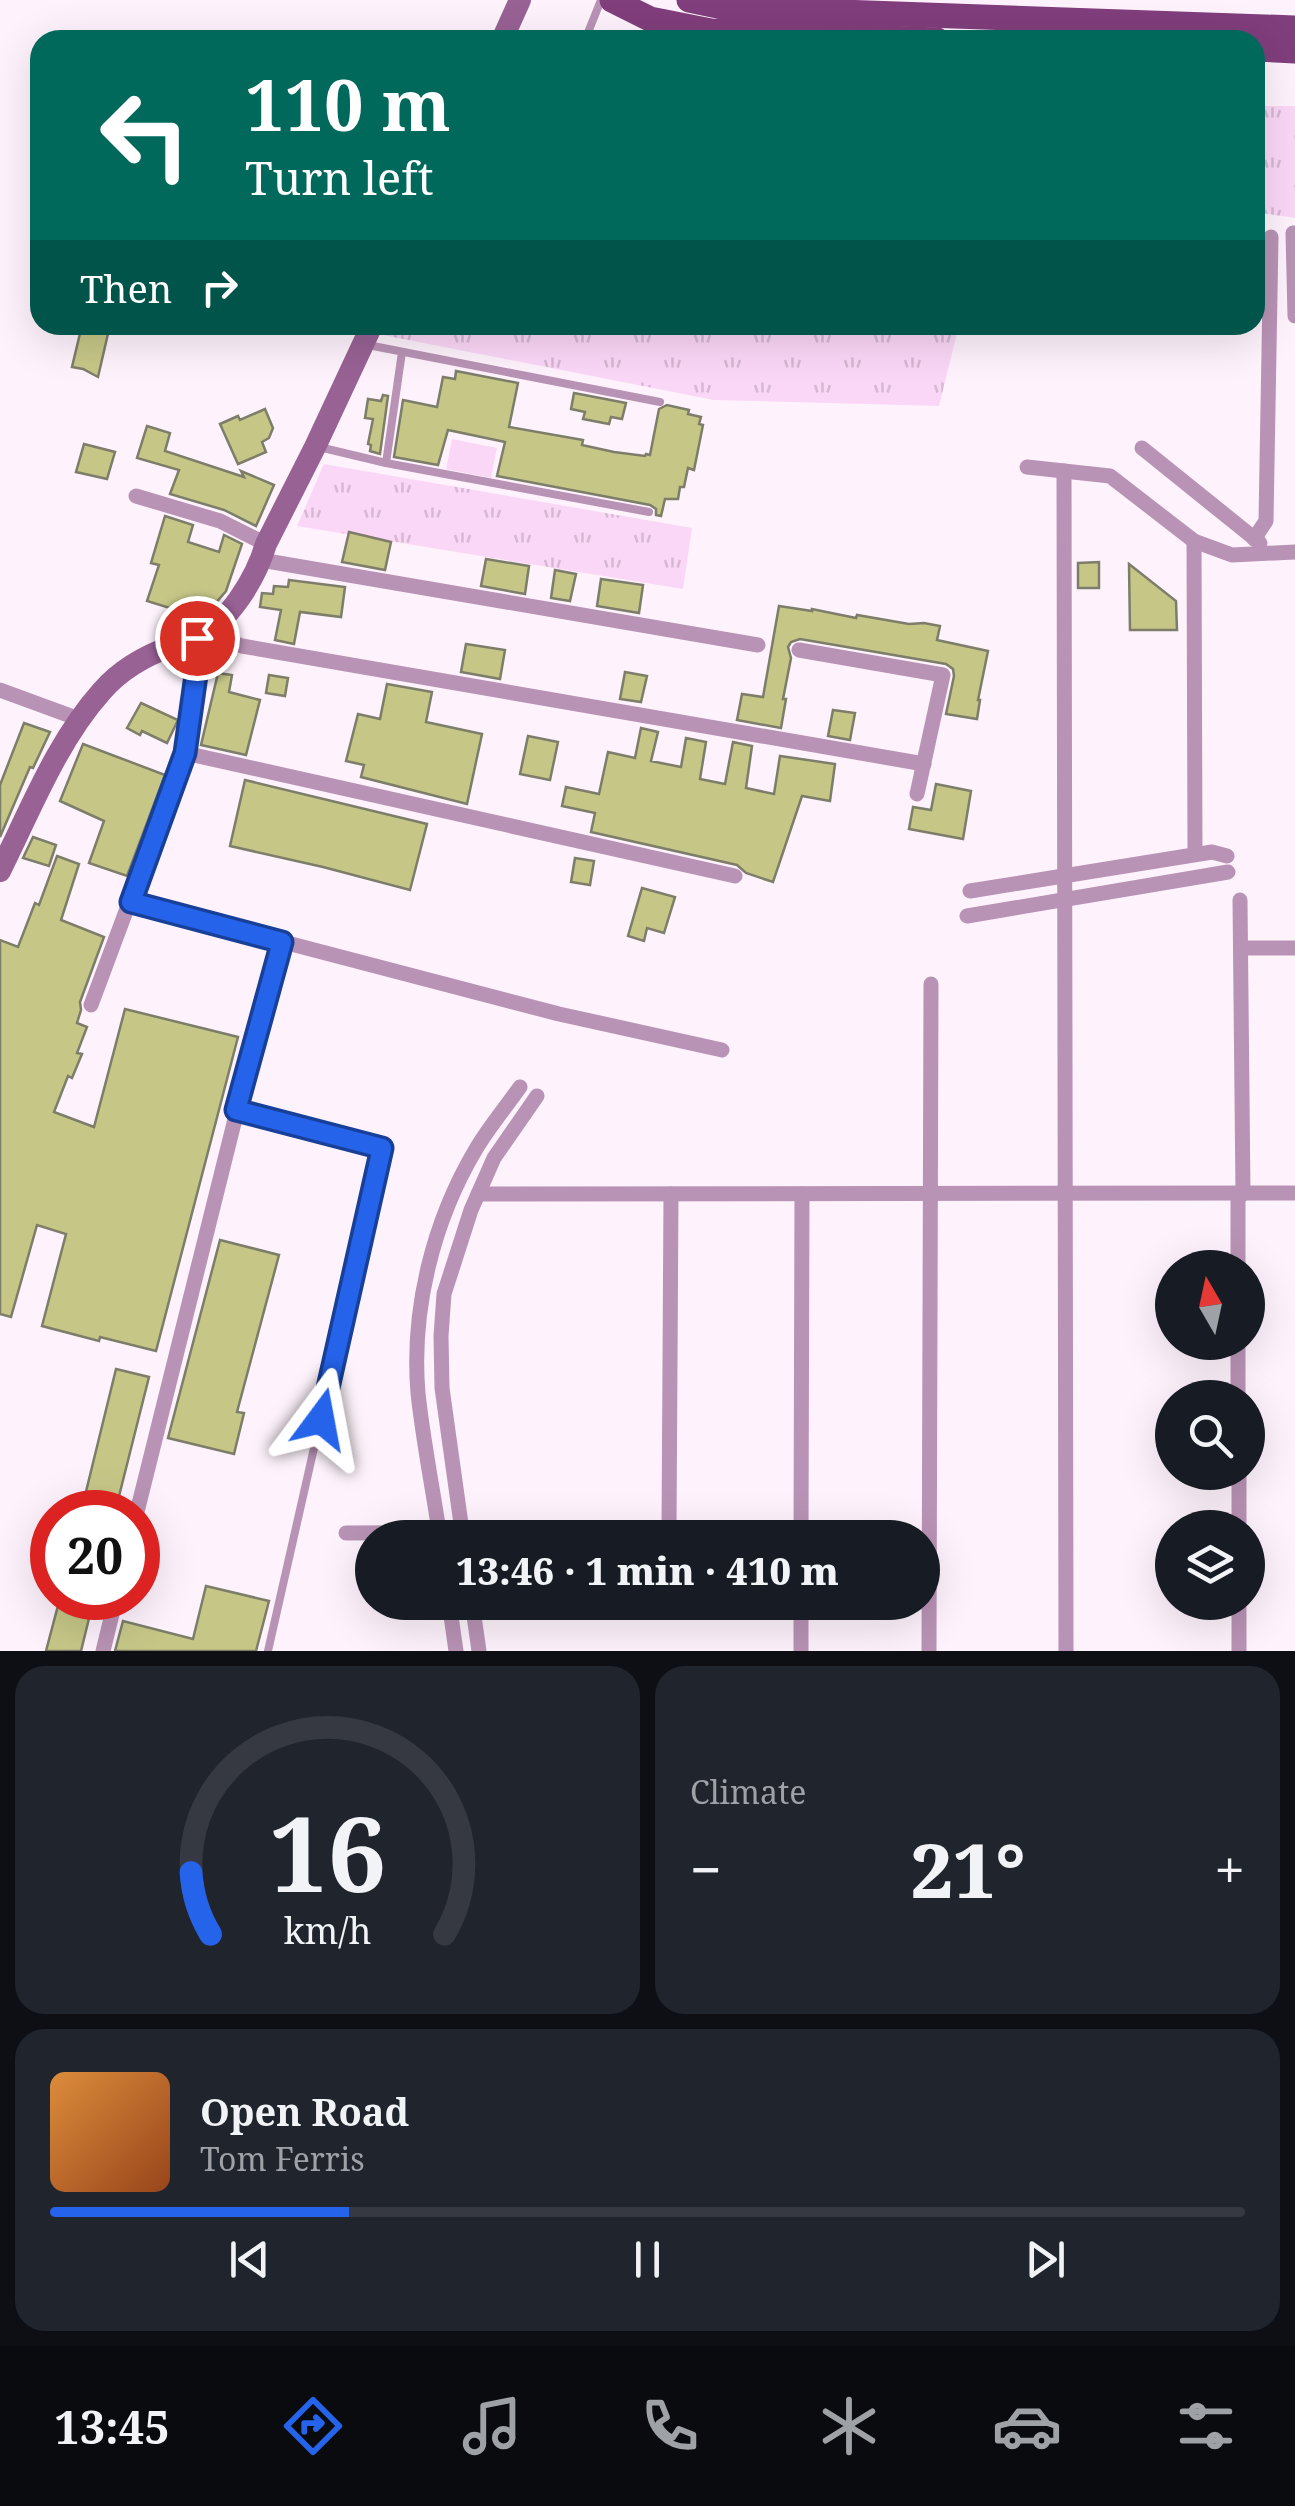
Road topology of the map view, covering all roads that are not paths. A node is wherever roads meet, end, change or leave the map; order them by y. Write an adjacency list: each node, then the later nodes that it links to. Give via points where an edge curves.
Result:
1 (520, 0): 7 (street)
2 (601, 0): 8 (lane)
3 (612, 0): 9 (main road)
4 (689, 0): 5 (main road, via 727,8)
5 (941, 19): 6 (main road, via 1128,16); 10 (main road)
6 (1295, 28)
7 (506, 30)
8 (589, 30)
9 (688, 30)
10 (833, 30)
11 (1265, 50): 12 (main road)
12 (1295, 51)
13 (1295, 233): 16 (street)
14 (1271, 237): 15 (street)
15 (1265, 266)
16 (1295, 316)
17 (368, 335): 19 (lane); 21 (street)
18 (1264, 335): 28 (street, via 1266,522)
19 (402, 352): 20 (lane); 23 (lane)
20 (660, 402)
21 (315, 446): 23 (lane); 30 (street)
22 (1142, 448): 28 (street)
23 (386, 463): 27 (lane)
24 (1027, 466): 25 (street)
25 (1064, 471): 29 (street, via 1110,476); 44 (street)
26 (136, 496): 30 (street, via 220,521)
27 (650, 512)
28 (1254, 539): 31 (street)
29 (1194, 541): 31 (street, via 1232,555); 41 (street)
30 (263, 552): 33 (street, via 228,616); 34 (street)
31 (1271, 552): 32 (street)
32 (1295, 552)
33 (201, 635): 37 (street, via 129,666); 38 (street); 39 (street)
34 (758, 645)
35 (799, 650): 39 (street, via 942,675)
36 (0, 690): 37 (street)
37 (79, 719): 42 (street)
38 (185, 753): 43 (street); 48 (street)
39 (924, 764): 40 (street)
40 (917, 794)
41 (1195, 854): 44 (street); 46 (street, via 1212,852 1228,864)
42 (0, 870)
43 (734, 876)
44 (1063, 876): 45 (street); 46 (street)
45 (970, 890)
46 (1063, 899): 49 (street); 63 (street)
47 (1240, 900): 51 (street)
48 (131, 902): 50 (street); 54 (street)
49 (967, 916)
50 (282, 942): 55 (street); 58 (street)
51 (1242, 948): 52 (street); 64 (street)
52 (1295, 948)
53 (930, 984): 62 (street)
54 (92, 1004)
55 (722, 1050)
56 (520, 1086): 68 (street, via 452,1196 422,1290 418,1391)
57 (537, 1096): 59 (street)
58 (236, 1110): 67 (street); 80 (lane, via 382,1148)
59 (478, 1194): 60 (street); 69 (street, via 444,1294 441,1336)
60 (671, 1194): 61 (street); 70 (street)
61 (802, 1194): 62 (street); 71 (street)
62 (930, 1194): 63 (street); 84 (street)
63 (1064, 1194): 64 (street); 85 (street)
64 (1240, 1194): 65 (street); 66 (street)
65 (1295, 1194)
66 (1238, 1250)
67 (143, 1490)
68 (438, 1520)
69 (461, 1520)
70 (669, 1520)
71 (801, 1520)
72 (346, 1533): 73 (street)
73 (355, 1533)
74 (111, 1620): 79 (street)
75 (452, 1620): 81 (street)
76 (475, 1620): 82 (street)
77 (801, 1620): 83 (street)
78 (1239, 1620): 86 (street)
79 (103, 1651)
80 (268, 1651)
81 (456, 1651)
82 (479, 1651)
83 (800, 1651)
84 (928, 1651)
85 (1066, 1651)
86 (1239, 1651)

